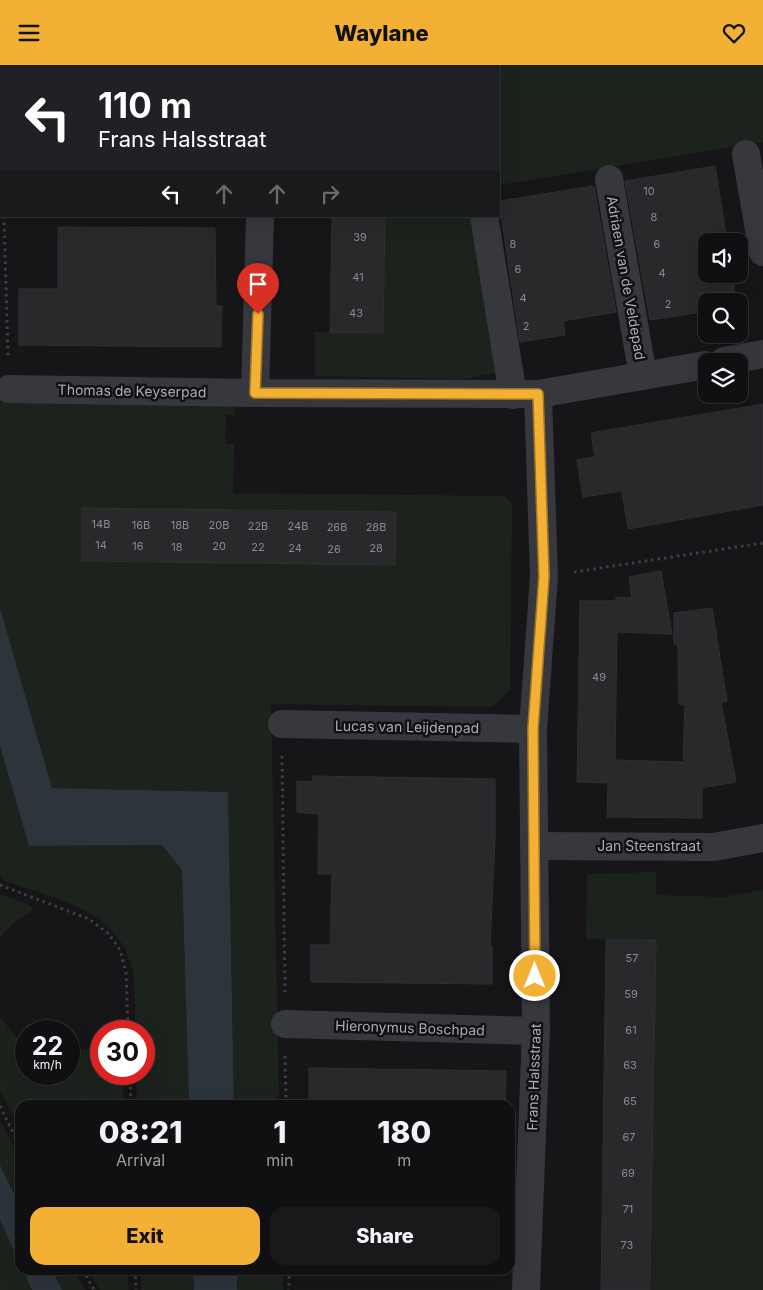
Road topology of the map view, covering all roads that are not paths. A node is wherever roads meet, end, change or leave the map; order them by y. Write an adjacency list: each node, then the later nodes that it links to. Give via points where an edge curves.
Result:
1 (746, 154): 5 (street)
2 (609, 179): 9 (street, Adriaen van de Veldepad)
3 (260, 217): 11 (street)
4 (484, 217): 12 (street, Frans Halsstraat)
5 (763, 252)
6 (763, 354): 7 (street)
7 (748, 357)
8 (698, 366): 9 (street)
9 (643, 376): 12 (street)
10 (9, 389): 11 (street, Thomas de Keyserpad)
11 (255, 393): 12 (street)
12 (526, 394): 14 (street, Frans Halsstraat, via 544,577)
13 (282, 724): 14 (street, Lucas van Leijdenpad)
14 (533, 729): 16 (street, Frans Halsstraat)
15 (763, 838): 16 (street, Jan Steenstraat, via 714,847)
16 (534, 846): 18 (street, Frans Halsstraat)
17 (285, 1024): 18 (street, Hieronymus Boschpad)
18 (536, 1031): 19 (street, Frans Halsstraat)
19 (526, 1290)

